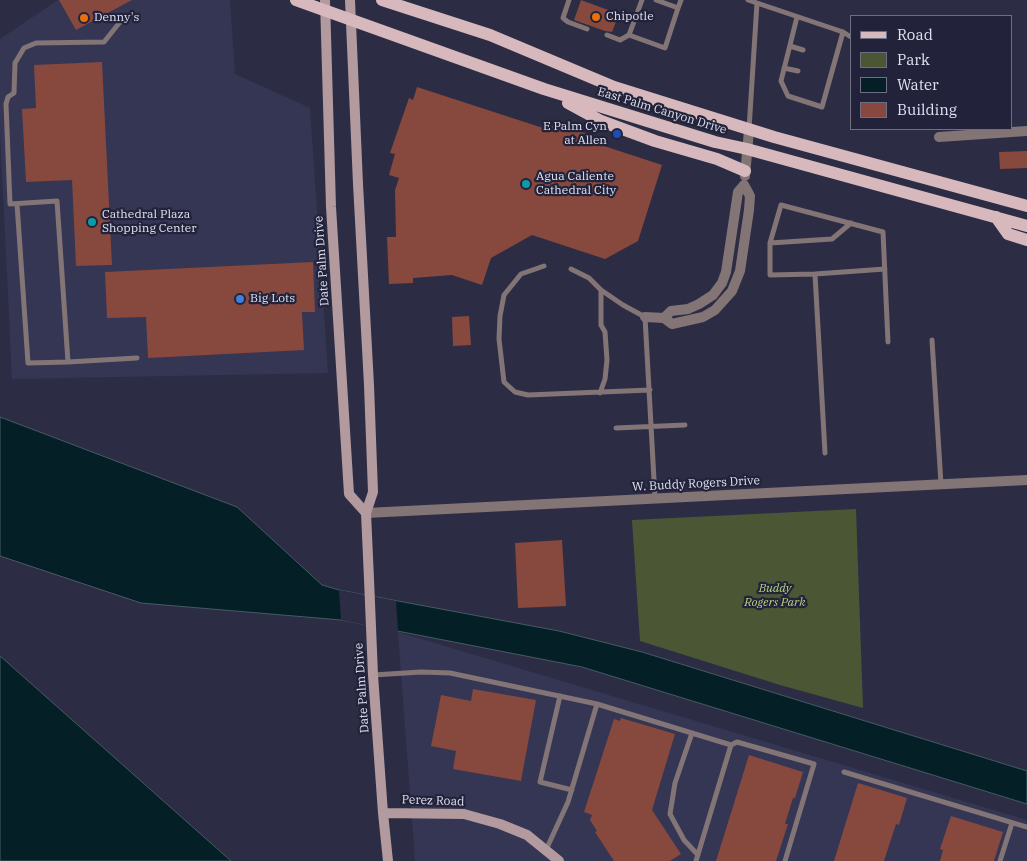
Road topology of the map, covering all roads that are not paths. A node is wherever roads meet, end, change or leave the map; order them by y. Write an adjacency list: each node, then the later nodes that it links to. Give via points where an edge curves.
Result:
1 (296, 0): 10 (main road, East Palm Canyon Drive)
2 (350, 0): 14 (main road, Date Palm Drive)
3 (382, 0): 27 (main road, East Palm Canyon Drive, via 490,36 614,87)
4 (569, 0): 15 (lane, via 563,18)
5 (642, 0): 17 (lane)
6 (656, 0): 11 (lane)
7 (681, 0): 11 (lane)
8 (748, 0): 9 (lane)
9 (757, 3): 13 (lane); 27 (lane)
10 (325, 6): 14 (main road, East Palm Canyon Drive); 58 (main road, Date Palm Drive, via 331,207 349,494)
11 (678, 8): 17 (lane, via 665,48)
12 (124, 17): 32 (lane, via 104,42 36,43 24,48 16,63 14,93 6,104 10,204)
13 (797, 17): 16 (lane); 20 (lane)
14 (352, 20): 26 (main road, East Palm Canyon Drive); 58 (main road, Date Palm Drive, via 373,492)
15 (587, 29)
16 (843, 32): 19 (lane); 23 (lane)
17 (629, 35): 18 (lane, via 620,40)
18 (606, 36)
19 (850, 36)
20 (790, 46): 21 (lane); 24 (lane)
21 (803, 50)
22 (828, 57): 23 (lane)
23 (835, 59): 24 (lane, via 822,107 788,96 781,81)
24 (784, 68): 25 (lane)
25 (798, 72)
26 (544, 89): 30 (main road, East Palm Canyon Drive); 31 (main road, via 601,121)
27 (749, 130): 30 (street); 33 (main road, East Palm Canyon Drive)
28 (1027, 131): 29 (street)
29 (939, 137)
30 (747, 149): 31 (street); 34 (main road, East Palm Canyon Drive)
31 (745, 171): 44 (street, via 744,185 738,192 722,284 713,295 688,309 671,311 664,318)
32 (17, 204): 48 (lane, via 28,363); 48 (lane, via 57,201)
33 (1027, 206)
34 (996, 217): 36 (main road, East Palm Canyon Drive); 37 (main road, via 1008,234)
35 (850, 223): 38 (lane, via 832,240); 38 (lane, via 781,205); 41 (lane, via 883,232)
36 (1027, 226)
37 (1027, 240)
38 (770, 243): 42 (lane, via 770,275)
39 (544, 266): 50 (lane, via 521,274 504,295 499,339 504,382 515,392 528,395)
40 (571, 269): 43 (lane, via 589,278)
41 (885, 270): 42 (lane); 46 (lane)
42 (815, 274): 54 (lane)
43 (602, 290): 44 (lane); 50 (lane, via 601,325 607,362)
44 (645, 317): 49 (lane)
45 (932, 340): 56 (lane)
46 (888, 342)
47 (137, 358): 48 (lane)
48 (68, 362)
49 (650, 390): 50 (lane); 52 (lane)
50 (600, 392)
51 (686, 425): 52 (lane)
52 (652, 427): 53 (lane); 57 (lane)
53 (616, 428)
54 (825, 453)
55 (1027, 480): 56 (street, W. Buddy Rogers Drive)
56 (941, 484): 57 (street, W. Buddy Rogers Drive)
57 (655, 498): 58 (street, W. Buddy Rogers Drive)
58 (366, 513): 59 (main road, Date Palm Drive)
59 (373, 675): 60 (lane, via 450,673); 66 (main road, Date Palm Drive)
60 (560, 696): 61 (lane); 65 (lane, via 540,782)
61 (597, 704): 62 (lane); 65 (lane)
62 (692, 733): 63 (lane); 70 (lane, via 675,783 670,814)
63 (731, 744): 70 (lane); 72 (lane, via 737,742 814,764)
64 (844, 772): 67 (lane)
65 (572, 790): 69 (lane)
66 (383, 813): 69 (main road, Perez Road, via 464,814 527,835); 71 (main road, Date Palm Drive)
67 (1012, 822): 68 (lane); 73 (lane)
68 (1027, 827)
69 (551, 857)
70 (697, 858)
71 (388, 861)
72 (785, 861)
73 (1000, 861)

